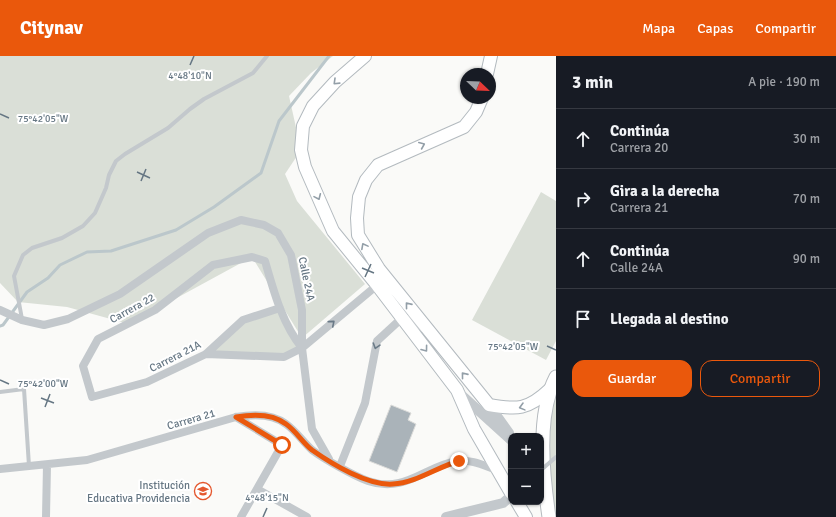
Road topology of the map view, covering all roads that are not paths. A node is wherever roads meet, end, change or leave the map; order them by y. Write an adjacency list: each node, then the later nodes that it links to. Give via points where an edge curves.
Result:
1 (267, 56): 10 (lane, via 254,72 204,99 168,128 116,162 95,214 83,226 62,238 32,248 23,255 14,276)
2 (365, 56): 6 (main road, one-way to 6, via 335,82 313,106 303,126 301,150 304,167 333,231)
3 (490, 56): 4 (main road)
4 (488, 68)
5 (479, 104): 6 (main road, one-way to 5, via 358,235 359,196 366,180 378,164 464,126)
6 (382, 282): 9 (main road); 11 (main road, one-way to 6); 12 (street, one-way to 6)
7 (280, 308): 12 (street, via 292,336); 13 (street, Carrera 21A, via 242,320); 18 (street, Carrera 22, via 265,261 252,257 213,265 155,310 98,339 83,366)
8 (0, 310): 10 (street, Calle 24A)
9 (402, 318): 11 (street, via 412,320); 16 (main road, one-way to 16); 27 (street, one-way to 27, via 376,341 365,403)
10 (22, 320): 12 (street, Calle 24A, via 44,325 68,319 120,294 208,233 241,220 249,220 278,233 291,255 302,310)
11 (430, 331): 19 (main road, one-way to 11)
12 (302, 348): 13 (street, via 284,357); 24 (street, Calle 24A, via 312,429)
13 (206, 354): 18 (street, Carrera 21A, via 147,382)
14 (556, 377): 15 (main road)
15 (550, 389): 19 (main road, one-way to 19, via 524,407 511,409); 40 (main road, via 542,453)
16 (457, 390): 22 (street); 30 (main road, via 474,429)
17 (0, 392): 26 (lane, via 24,389)
18 (92, 397)
19 (489, 405): 21 (street)
20 (236, 417): 24 (street, Carrera 21, via 254,414 286,423 312,449); 25 (street, Carrera 21, via 87,460); 32 (street, via 282,445)
21 (510, 433)
22 (508, 437)
23 (556, 457): 29 (lane, bridge)
24 (329, 459): 27 (street, Calle 24A)
25 (47, 465): 26 (street, Carrera 21); 35 (street)
26 (29, 466): 28 (street, Carrera 21)
27 (340, 466): 30 (street, Calle 24A, via 368,481 393,484 409,481 459,461 477,463)
28 (0, 469)
29 (542, 469)
30 (497, 470): 31 (main road)
31 (508, 489)
32 (257, 490): 36 (street); 37 (street)
33 (508, 497): 38 (street, via 503,503)
34 (519, 505): 39 (main road)
35 (47, 517)
36 (241, 517)
37 (307, 517)
38 (446, 517)
39 (526, 517)
40 (549, 517)

